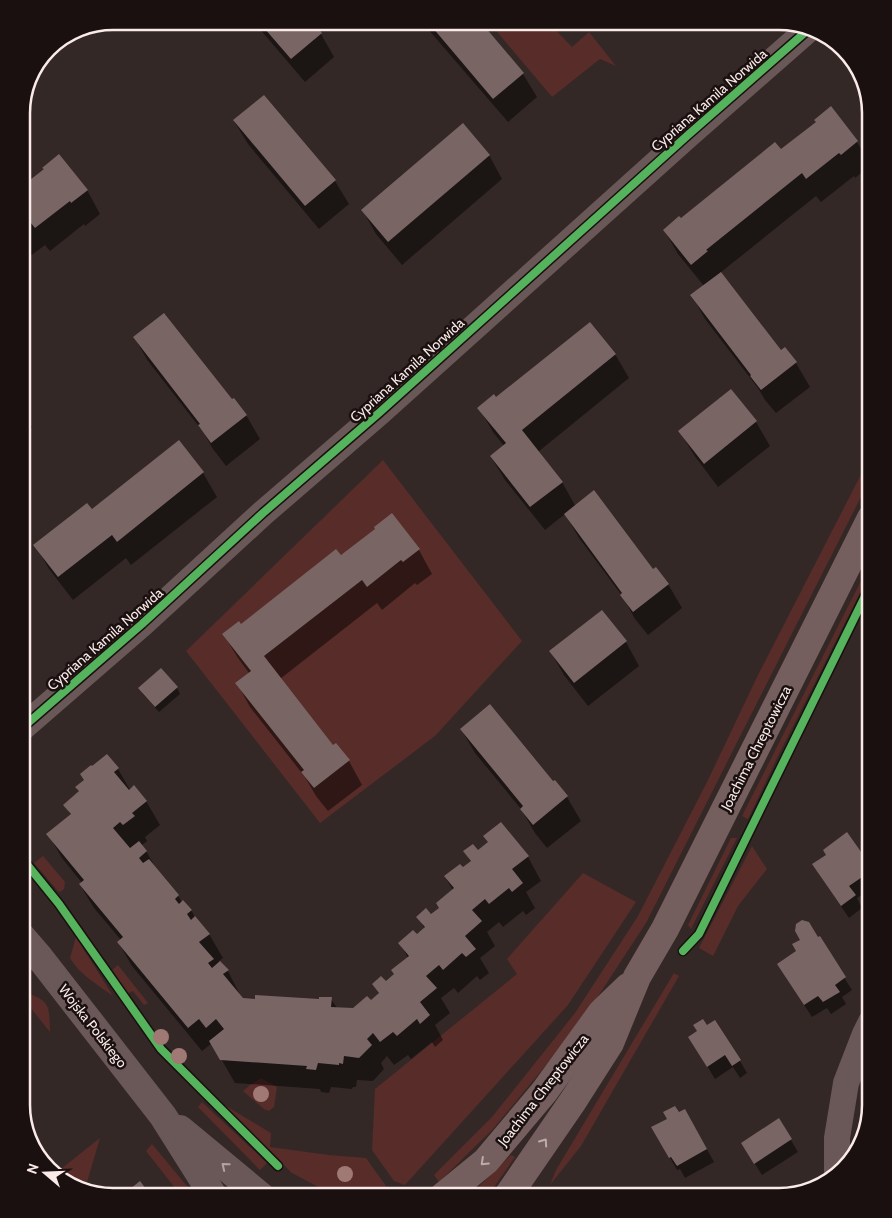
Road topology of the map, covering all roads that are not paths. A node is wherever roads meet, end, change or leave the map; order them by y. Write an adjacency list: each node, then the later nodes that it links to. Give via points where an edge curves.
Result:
1 (805, 34): 3 (street, Cypriana Kamila Norwida)
2 (862, 536): 5 (main road, Joachima Chreptowicza, via 670,920)
3 (30, 722)
4 (30, 946): 7 (street, Wojska Polskiego)
5 (637, 976): 11 (main road, Joachima Chreptowicza, one-way to 11, via 602,1012 544,1092 486,1161); 12 (main road, Joachima Chreptowicza, one-way to 5, via 610,1043)
6 (862, 1042): 8 (street, via 846,1083 836,1138)
7 (163, 1116): 9 (street, Wojska Polskiego); 10 (street, Wojska Polskiego, one-way to 7)
8 (837, 1165)
9 (208, 1188)
10 (251, 1188)
11 (453, 1188)
12 (513, 1188)

